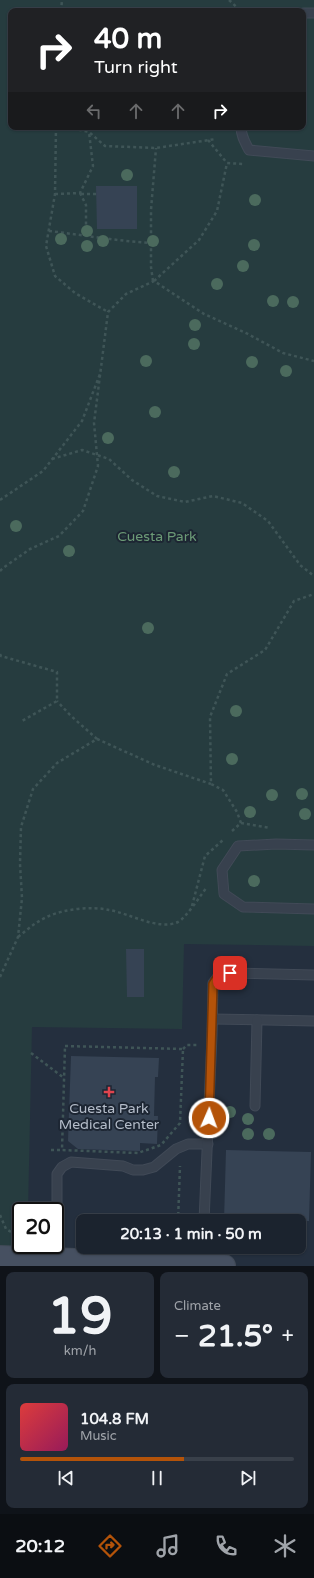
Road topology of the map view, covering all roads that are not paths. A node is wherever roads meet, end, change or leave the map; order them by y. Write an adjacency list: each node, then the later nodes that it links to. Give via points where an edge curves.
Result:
1 (241, 130): 2 (lane, via 249,150)
2 (314, 156)
3 (314, 845): 4 (lane, via 238,846 222,870 224,894 243,907)
4 (314, 909)
5 (314, 975): 6 (lane, via 219,975 213,984)
6 (213, 1018): 7 (lane); 10 (lane)
7 (257, 1020): 8 (lane); 9 (lane)
8 (314, 1022)
9 (255, 1106)
10 (208, 1144): 11 (lane, via 188,1144 176,1149 154,1167 144,1170 71,1162 62,1167 57,1174); 12 (lane)
11 (57, 1202)
12 (204, 1214)
13 (0, 1257): 14 (main road)
14 (208, 1261)

